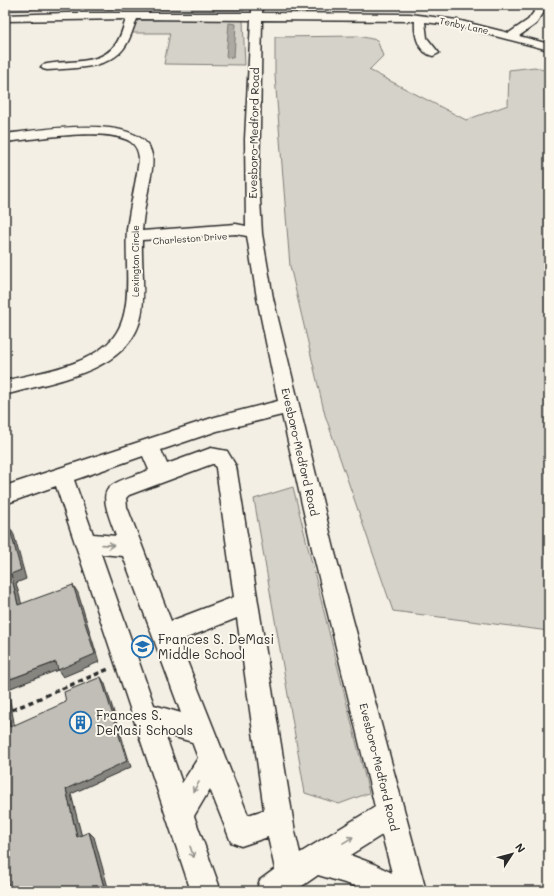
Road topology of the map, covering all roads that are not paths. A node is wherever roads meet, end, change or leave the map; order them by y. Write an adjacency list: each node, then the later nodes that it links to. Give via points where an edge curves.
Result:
1 (257, 5): 4 (street, Evesboro-Medford Road)
2 (537, 5): 7 (street, via 539,12 535,18)
3 (132, 11): 4 (street, Tenby Lane, via 164,18); 5 (street, Tenby Lane); 10 (street, via 122,44 110,56 90,62)
4 (256, 17): 6 (street, Tenby Lane); 12 (street, Evesboro-Medford Road)
5 (5, 18)
6 (420, 18): 7 (street, Tenby Lane, via 453,22); 9 (street, via 421,39)
7 (511, 37): 8 (street, Tenby Lane)
8 (549, 47)
9 (433, 53)
10 (47, 67)
11 (5, 138): 13 (street, Lexington Circle, via 99,132 130,136 137,141 146,152 146,160)
12 (250, 231): 13 (street, Charleston Drive, via 237,235); 15 (street, Evesboro-Medford Road)
13 (135, 239): 14 (street, Lexington Circle, via 135,308 129,330 123,340 113,350 84,365)
14 (5, 388)
15 (289, 406): 16 (street, via 215,424); 27 (street, Evesboro-Medford Road)
16 (149, 446): 17 (street); 18 (street)
17 (161, 474): 21 (street, via 122,489 115,495 116,507); 22 (street, via 211,456 220,457 226,466)
18 (62, 475): 19 (street); 20 (street)
19 (5, 495)
20 (85, 543): 21 (street, one-way to 21); 24 (street)
21 (131, 547): 23 (street)
22 (247, 602): 23 (street); 29 (street)
23 (164, 635): 25 (street)
24 (145, 715): 25 (street); 28 (street)
25 (201, 732): 26 (street)
26 (213, 760): 28 (street, one-way to 28); 29 (street, via 241,832)
27 (390, 814): 30 (street, one-way to 27); 33 (street, Evesboro-Medford Road)
28 (179, 815): 31 (street, one-way to 31)
29 (279, 819): 30 (street)
30 (292, 876): 32 (street, via 349,869 364,874)
31 (206, 891)
32 (394, 891)
33 (411, 891)

